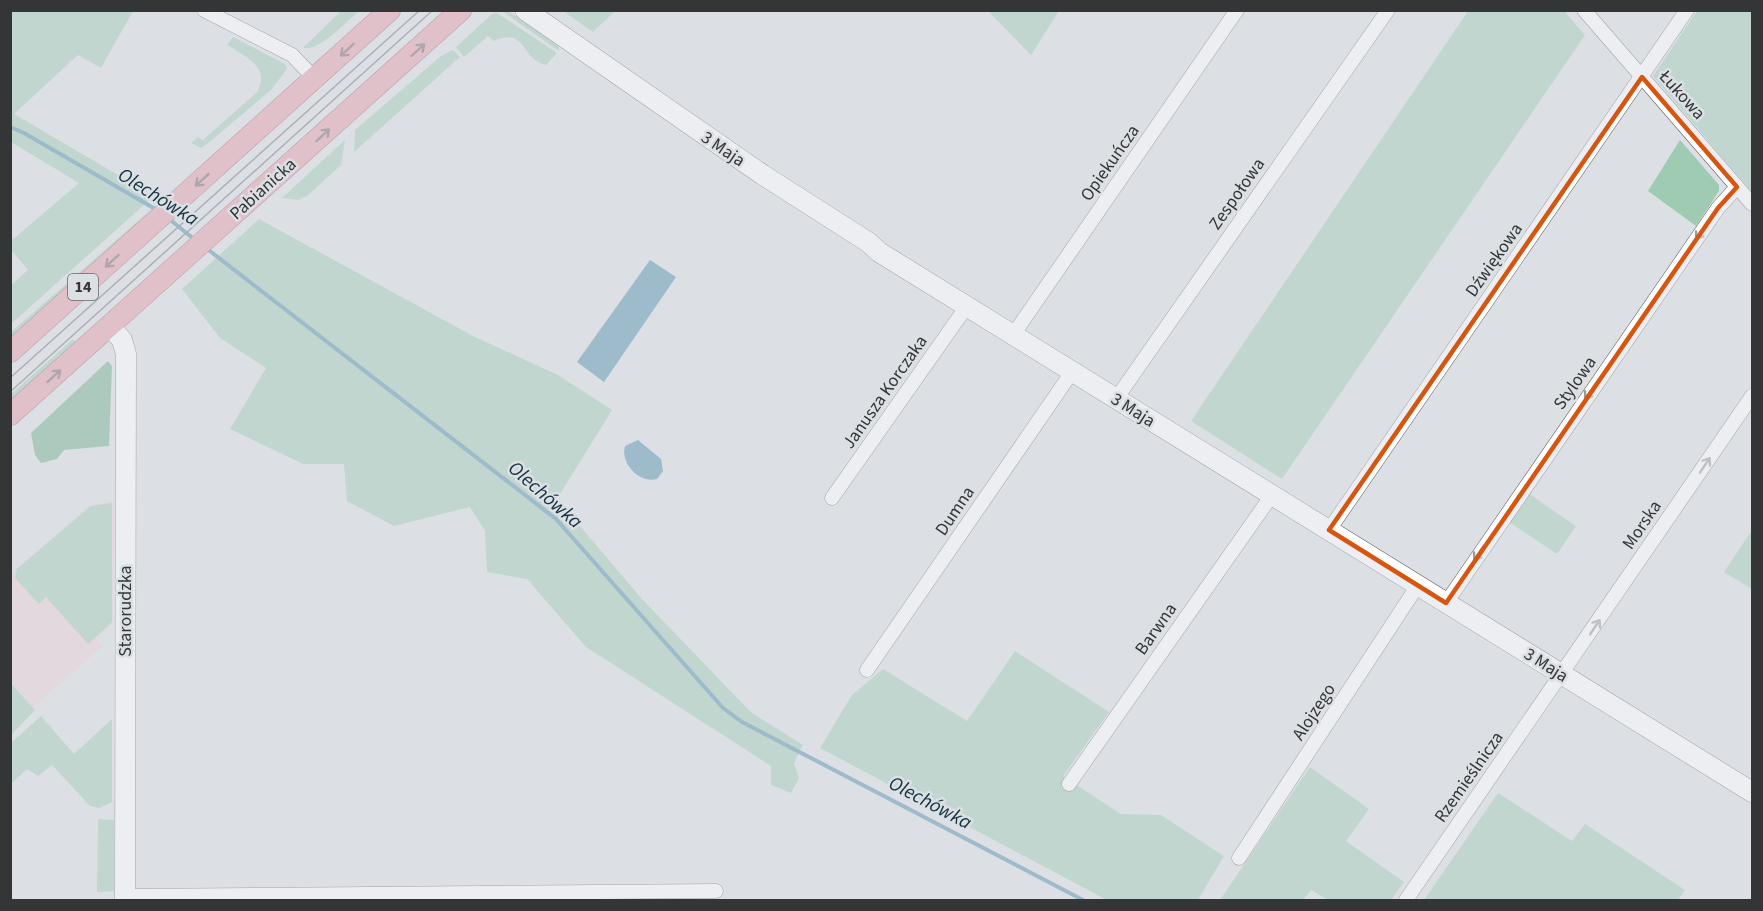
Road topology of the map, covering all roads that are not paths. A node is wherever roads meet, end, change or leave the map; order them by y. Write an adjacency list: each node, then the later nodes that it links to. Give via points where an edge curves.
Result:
1 (204, 10): 10 (street, via 292,55)
2 (390, 10): 10 (main road, 14, one-way to 10)
3 (461, 10): 14 (main road, Pabianicka, one-way to 3)
4 (525, 10): 13 (street, 3 Maja, via 754,169)
5 (1237, 10): 15 (street, Opiekuńcza)
6 (1388, 10): 19 (street, Zespołowa)
7 (1584, 10): 9 (street, Łukowa)
8 (1687, 10): 9 (street, Dźwiękowa)
9 (1642, 77): 11 (street, Łukowa); 23 (street, Dźwiękowa)
10 (315, 79): 16 (main road, 14, one-way to 16)
11 (1737, 187): 12 (street, Łukowa); 25 (street, Stylowa, one-way to 25, via 1718,208)
12 (1752, 204)
13 (967, 306): 15 (street, 3 Maja); 22 (street, Janusza Korczaka)
14 (110, 326): 20 (main road, Pabianicka, one-way to 14); 32 (street, Starorudzka, via 122,340 126,354)
15 (1013, 335): 17 (street, 3 Maja)
16 (10, 352)
17 (1072, 372): 19 (street, 3 Maja); 26 (street, Dumna)
18 (1752, 396): 27 (street, Morska, one-way to 18)
19 (1116, 399): 21 (street, 3 Maja)
20 (10, 415)
21 (1272, 495): 23 (street, 3 Maja); 28 (street, Barwna)
22 (832, 498)
23 (1329, 530): 24 (street, 3 Maja)
24 (1418, 585): 25 (street, 3 Maja); 30 (street, Alojzego)
25 (1446, 603): 27 (street, 3 Maja)
26 (867, 670)
27 (1562, 675): 29 (street, 3 Maja); 33 (street, Rzemieślnicza)
28 (1069, 784)
29 (1752, 792)
30 (1239, 858)
31 (716, 891): 32 (street)
32 (125, 898)
33 (1406, 900)

